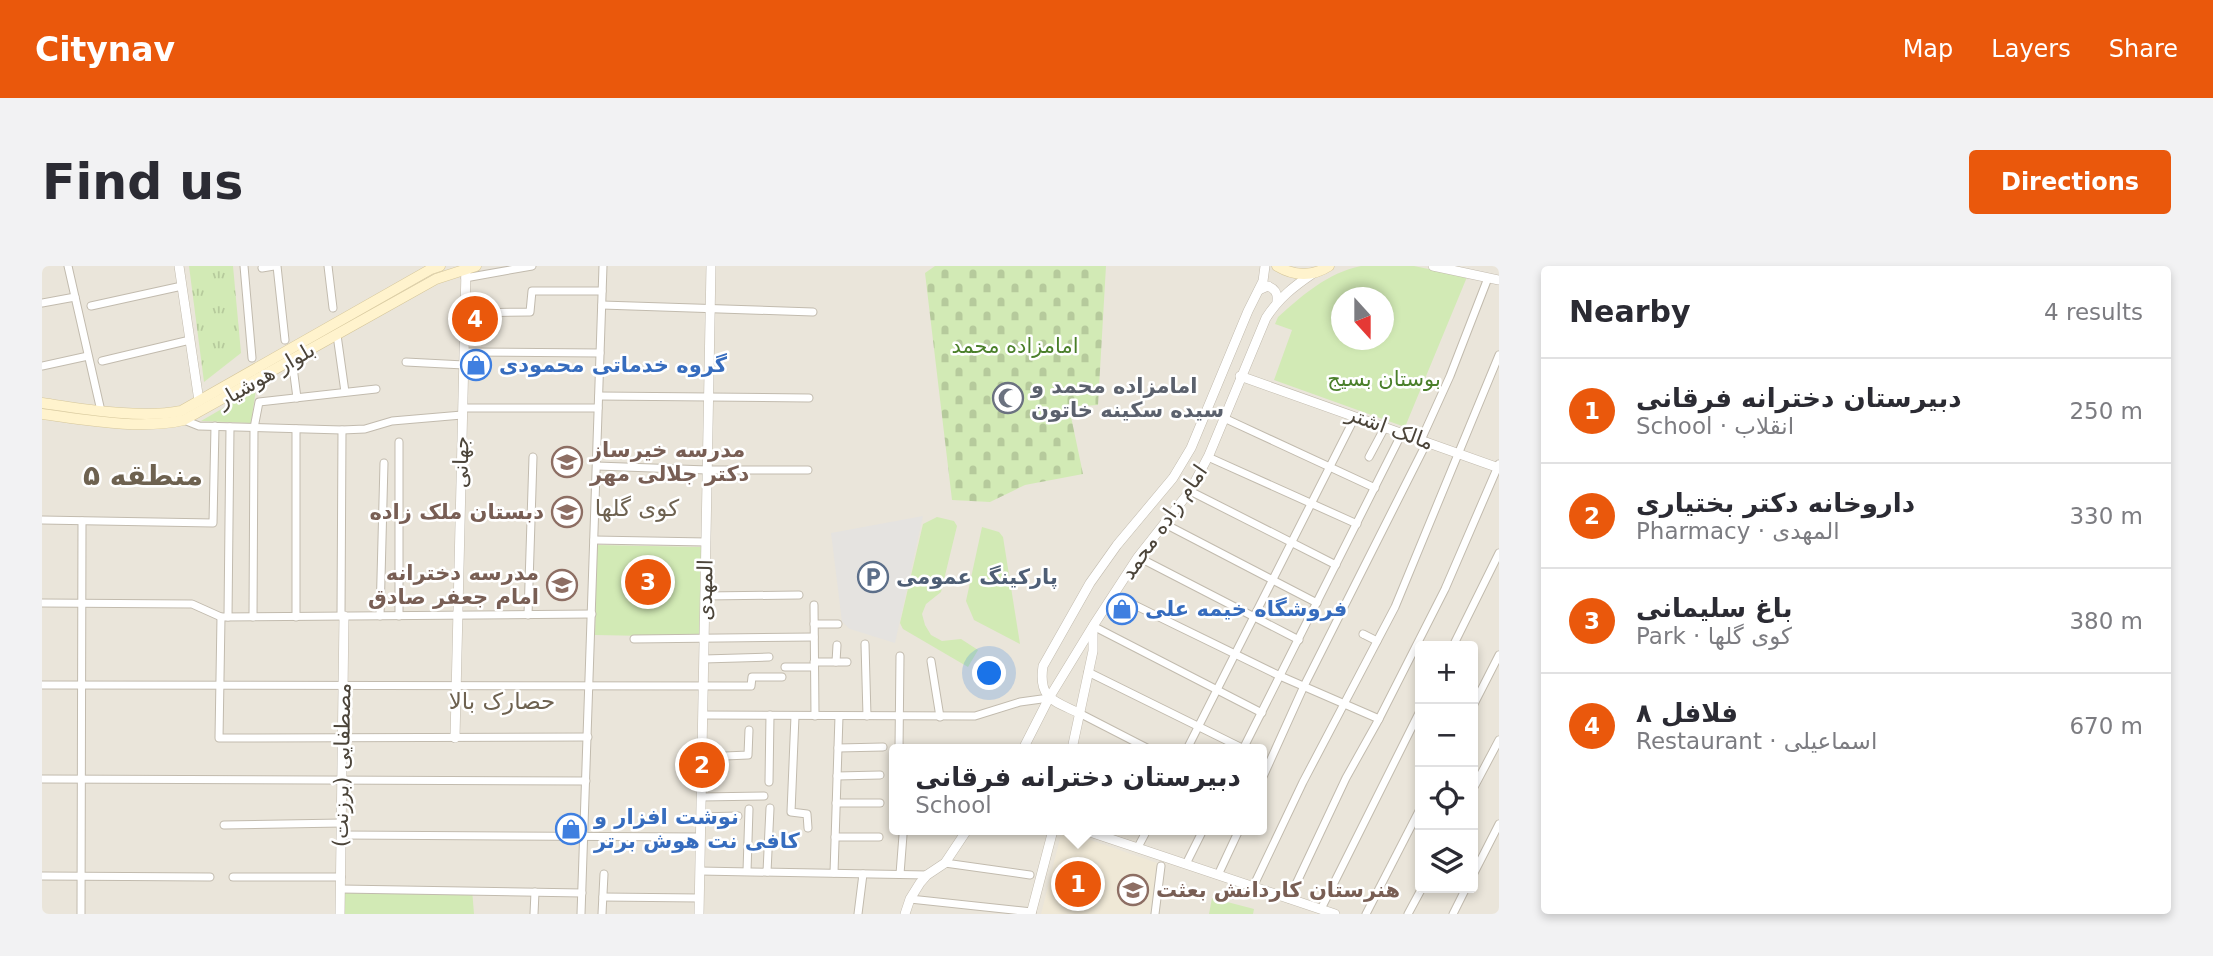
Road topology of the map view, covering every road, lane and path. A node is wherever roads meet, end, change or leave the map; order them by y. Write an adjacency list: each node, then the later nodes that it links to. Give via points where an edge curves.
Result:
1 (68, 266): 22 (street)
2 (179, 266): 19 (street)
3 (243, 266): 39 (street)
4 (275, 266): 14 (street); 33 (street)
5 (328, 266): 27 (street)
6 (440, 266): 31 (main road, بلوار هوشیار)
7 (532, 266): 15 (street)
8 (603, 266): 20 (street)
9 (712, 266): 28 (street, المهدی)
10 (1265, 266): 21 (street, امام زاده محمد)
11 (1277, 266): 16 (main road, via 1294,274)
12 (1329, 266): 16 (main road)
13 (1433, 266): 17 (street)
14 (262, 268)
15 (469, 271): 30 (street, جهانی); 31 (main road, بلوار هوشیار, via 436,279)
16 (1312, 274): 23 (street, امام زاده محمد)
17 (1488, 278): 18 (street); 68 (street)
18 (1499, 280)
19 (182, 286): 26 (street); 34 (street)
20 (602, 290): 25 (street); 30 (street, via 532,291 530,312)
21 (1259, 290): 23 (street, via 1272,287); 145 (street, امام زاده محمد, via 1191,448 1173,478 1090,583 1043,666 1042,687)
22 (75, 297): 24 (street); 38 (street)
23 (1277, 301): 45 (street, امام زاده محمد)
24 (42, 303)
25 (601, 305): 28 (street); 36 (street)
26 (91, 306)
27 (333, 308)
28 (711, 309): 29 (street); 50 (street, المهدی)
29 (813, 312)
30 (465, 313): 35 (street, جهانی)
31 (359, 316): 32 (main road, بلوار هوشیار)
32 (339, 329): 47 (street); 52 (main road, بلوار هوشیار); 60 (main road, بلوار هوشیار)
33 (285, 340)
34 (190, 341): 40 (street); 52 (street)
35 (464, 352): 36 (street); 42 (street, جهانی)
36 (600, 353): 48 (street)
37 (1499, 355): 70 (street)
38 (88, 356): 43 (street); 55 (street)
39 (252, 358)
40 (102, 361)
41 (406, 362): 42 (street)
42 (464, 365): 56 (street, جهانی)
43 (42, 366)
44 (293, 367): 49 (street)
45 (1240, 376): 58 (street, مالک اشتر); 59 (street, امام زاده محمد)
46 (376, 389): 47 (street)
47 (345, 392): 49 (street)
48 (599, 396): 50 (street); 54 (street)
49 (297, 398): 64 (street, via 259,402)
50 (709, 398): 51 (street); 78 (street, المهدی)
51 (809, 398)
52 (199, 401): 55 (main road, بلوار هوشیار, via 169,413)
53 (42, 403): 55 (main road, بلوار هوشیار)
54 (598, 408): 56 (street); 75 (street)
55 (101, 411)
56 (462, 411): 66 (street); 102 (street, جهانی)
57 (42, 414): 60 (main road, بلوار هوشیار, via 109,423)
58 (1355, 416): 63 (street, مالک اشتر); 76 (street)
59 (1224, 418): 72 (street, امام زاده محمد); 76 (street)
60 (184, 420): 61 (street)
61 (215, 426): 62 (street); 84 (street, via 214,523)
62 (230, 427): 64 (street); 108 (street)
63 (1385, 427): 67 (street, مالک اشتر); 73 (street)
64 (254, 428): 65 (street); 109 (street)
65 (296, 429): 66 (street); 110 (street)
66 (342, 430): 104 (street)
67 (1402, 433): 68 (street, مالک اشتر); 80 (street)
68 (1424, 441): 70 (street, مالک اشتر); 143 (street)
69 (399, 442): 106 (street)
70 (1458, 453): 77 (street, مالک اشتر); 119 (street, via 1416,560)
71 (533, 457): 103 (street)
72 (1208, 457): 81 (street, امام زاده محمد); 82 (street)
73 (1369, 457)
74 (384, 463): 105 (street)
75 (597, 466): 78 (street); 87 (street)
76 (1330, 466): 80 (street); 82 (street)
77 (1499, 466): 158 (street)
78 (708, 470): 79 (street); 88 (street, المهدی)
79 (808, 470)
80 (1375, 488): 86 (street)
81 (1190, 491): 85 (street, امام زاده محمد); 89 (street)
82 (1311, 503): 86 (street); 89 (street)
83 (42, 520): 84 (street)
84 (82, 521): 98 (street)
85 (1165, 524): 91 (street, امام زاده محمد); 93 (street)
86 (1357, 524): 92 (street)
87 (594, 540): 88 (street); 101 (street)
88 (706, 542): 96 (street, المهدی)
89 (1292, 542): 92 (street); 93 (street)
90 (1499, 553): 120 (street)
91 (1138, 557): 95 (street, امام زاده محمد); 107 (street)
92 (1336, 565): 99 (street)
93 (1273, 580): 99 (street); 107 (street)
94 (799, 595): 96 (street)
95 (1114, 595): 113 (street, امام زاده محمد); 123 (street)
96 (705, 596): 117 (street, المهدی)
97 (42, 603): 98 (street)
98 (82, 603): 108 (street, via 192,604); 137 (street)
99 (1317, 603): 118 (street)
100 (814, 605): 111 (street)
101 (592, 614): 103 (street); 141 (street)
102 (458, 615): 103 (street); 106 (street); 140 (street, جهانی)
103 (528, 615)
104 (343, 616): 105 (street); 110 (street); 139 (street, مصطفایی (برزنت))
105 (380, 616): 106 (street)
106 (399, 616)
107 (1254, 616): 118 (street); 123 (street)
108 (225, 617): 109 (street); 138 (street)
109 (253, 617): 110 (street)
110 (296, 617)
111 (814, 624): 112 (street); 115 (street)
112 (838, 624)
113 (1093, 626): 133 (street); 144 (street); 145 (street, امام زاده محمد)
114 (1363, 634): 119 (street)
115 (814, 637): 117 (street); 131 (street)
116 (634, 639): 117 (street)
117 (704, 639): 127 (street, المهدی)
118 (1299, 639): 134 (street)
119 (1377, 641): 147 (street)
120 (1455, 641)
121 (865, 644): 155 (street)
122 (837, 645): 129 (street)
123 (1236, 654): 134 (street); 144 (street)
124 (900, 656): 156 (street)
125 (1499, 656): 146 (street)
126 (769, 657): 127 (street)
127 (704, 659): 142 (street, المهدی)
128 (931, 661): 157 (street)
129 (836, 662): 130 (street); 131 (street)
130 (847, 662)
131 (814, 665): 132 (street); 153 (street)
132 (785, 667)
133 (1088, 672): 148 (street); 160 (street)
134 (1280, 676): 143 (street); 149 (street)
135 (782, 677): 142 (street, via 752,677 751,686)
136 (42, 685): 137 (street)
137 (82, 685): 138 (street); 180 (street)
138 (220, 686): 139 (street); 164 (street, via 219,738)
139 (343, 686): 140 (street); 164 (street, مصطفایی (برزنت))
140 (457, 686): 141 (street); 163 (street, جهانی)
141 (590, 686): 142 (street); 162 (street)
142 (703, 686): 150 (street, المهدی)
143 (1304, 686): 147 (street); 176 (street)
144 (1217, 690): 149 (street); 160 (street)
145 (1049, 698): 148 (street); 157 (street, via 975,716); 167 (street, امام زاده محمد)
146 (1474, 704)
147 (1343, 705): 158 (street); 230 (street)
148 (1079, 713): 168 (street); 169 (street)
149 (1262, 713): 172 (street)
150 (703, 715): 151 (street); 175 (street, المهدی)
151 (771, 715): 152 (street); 184 (street)
152 (795, 716): 153 (street); 197 (street, via 791,812 807,814)
153 (815, 716): 154 (street)
154 (839, 716): 155 (street); 174 (street)
155 (867, 716): 156 (street)
156 (901, 716): 157 (street); 166 (street)
157 (940, 717)
158 (1379, 719): 239 (street)
159 (1415, 721): 240 (street)
160 (1199, 727): 170 (street); 171 (street)
161 (749, 730): 175 (street, via 748,755)
162 (588, 737): 163 (street); 183 (street)
163 (455, 738): 164 (street)
164 (343, 739): 181 (street, مصطفایی (برزنت))
165 (1499, 740): 182 (street)
166 (899, 744)
167 (1026, 744)
168 (1073, 744)
169 (1139, 744)
170 (1190, 744)
171 (1234, 744)
172 (1246, 744)
173 (883, 747): 174 (street)
174 (838, 748): 178 (street)
175 (702, 757): 186 (street, المهدی)
176 (1267, 768)
177 (880, 775): 178 (street)
178 (837, 776): 187 (street)
179 (42, 779): 180 (street)
180 (81, 779): 181 (street); 226 (street)
181 (342, 780): 183 (street); 194 (street, مصطفایی (برزنت))
182 (1478, 780)
183 (586, 781): 207 (street)
184 (769, 782)
185 (764, 796): 186 (street)
186 (701, 797): 192 (street, المهدی)
187 (836, 803): 188 (street); 208 (street)
188 (880, 803)
189 (769, 808): 217 (street)
190 (749, 809): 216 (street)
191 (738, 816): 192 (street)
192 (701, 817): 206 (street, المهدی)
193 (1415, 819): 252 (street)
194 (342, 823): 196 (street); 198 (street, مصطفایی (برزنت))
195 (1499, 824): 214 (street)
196 (223, 825)
197 (808, 828)
198 (341, 835): 207 (street); 229 (street, مصطفایی (برزنت))
199 (903, 835): 221 (street)
200 (964, 835): 211 (street)
201 (1051, 835): 241 (street)
202 (1100, 835): 210 (street)
203 (1144, 835): 210 (street)
204 (1200, 835): 212 (street)
205 (1237, 835): 224 (street)
206 (700, 836): 207 (street); 215 (street, المهدی)
207 (584, 837): 233 (street)
208 (835, 837): 209 (street); 218 (street)
209 (879, 837)
210 (1138, 847): 212 (street)
211 (945, 863): 222 (street); 223 (street)
212 (1186, 864): 224 (street)
213 (1161, 866): 250 (street)
214 (1478, 866)
215 (699, 871): 216 (street); 237 (street, المهدی)
216 (747, 872): 217 (street)
217 (766, 872): 218 (street)
218 (834, 873): 220 (street)
219 (604, 874): 236 (street)
220 (863, 874): 221 (street); 248 (street)
221 (900, 874): 222 (street)
222 (928, 875): 238 (street)
223 (1030, 875)
224 (1218, 875): 230 (street)
225 (42, 876): 226 (street)
226 (81, 876): 227 (street); 242 (street)
227 (210, 877)
228 (233, 877): 229 (street)
229 (341, 877): 231 (street, مصطفایی (برزنت))
230 (1253, 887): 239 (street)
231 (341, 889): 232 (street); 243 (street, مصطفایی (برزنت))
232 (536, 892): 233 (street); 244 (street)
233 (582, 893): 245 (street)
234 (1420, 893): 253 (street)
235 (1464, 893): 254 (street)
236 (603, 897): 237 (street); 246 (street)
237 (699, 898): 247 (street, المهدی)
238 (910, 899): 241 (street); 249 (street)
239 (1289, 899): 240 (street)
240 (1321, 909): 251 (street)
241 (1032, 913)
242 (81, 914)
243 (340, 914)
244 (534, 914)
245 (581, 914)
246 (602, 914)
247 (699, 914)
248 (858, 914)
249 (905, 914)
250 (1155, 914)
251 (1335, 914)
252 (1366, 914)
253 (1409, 914)
254 (1453, 914)

